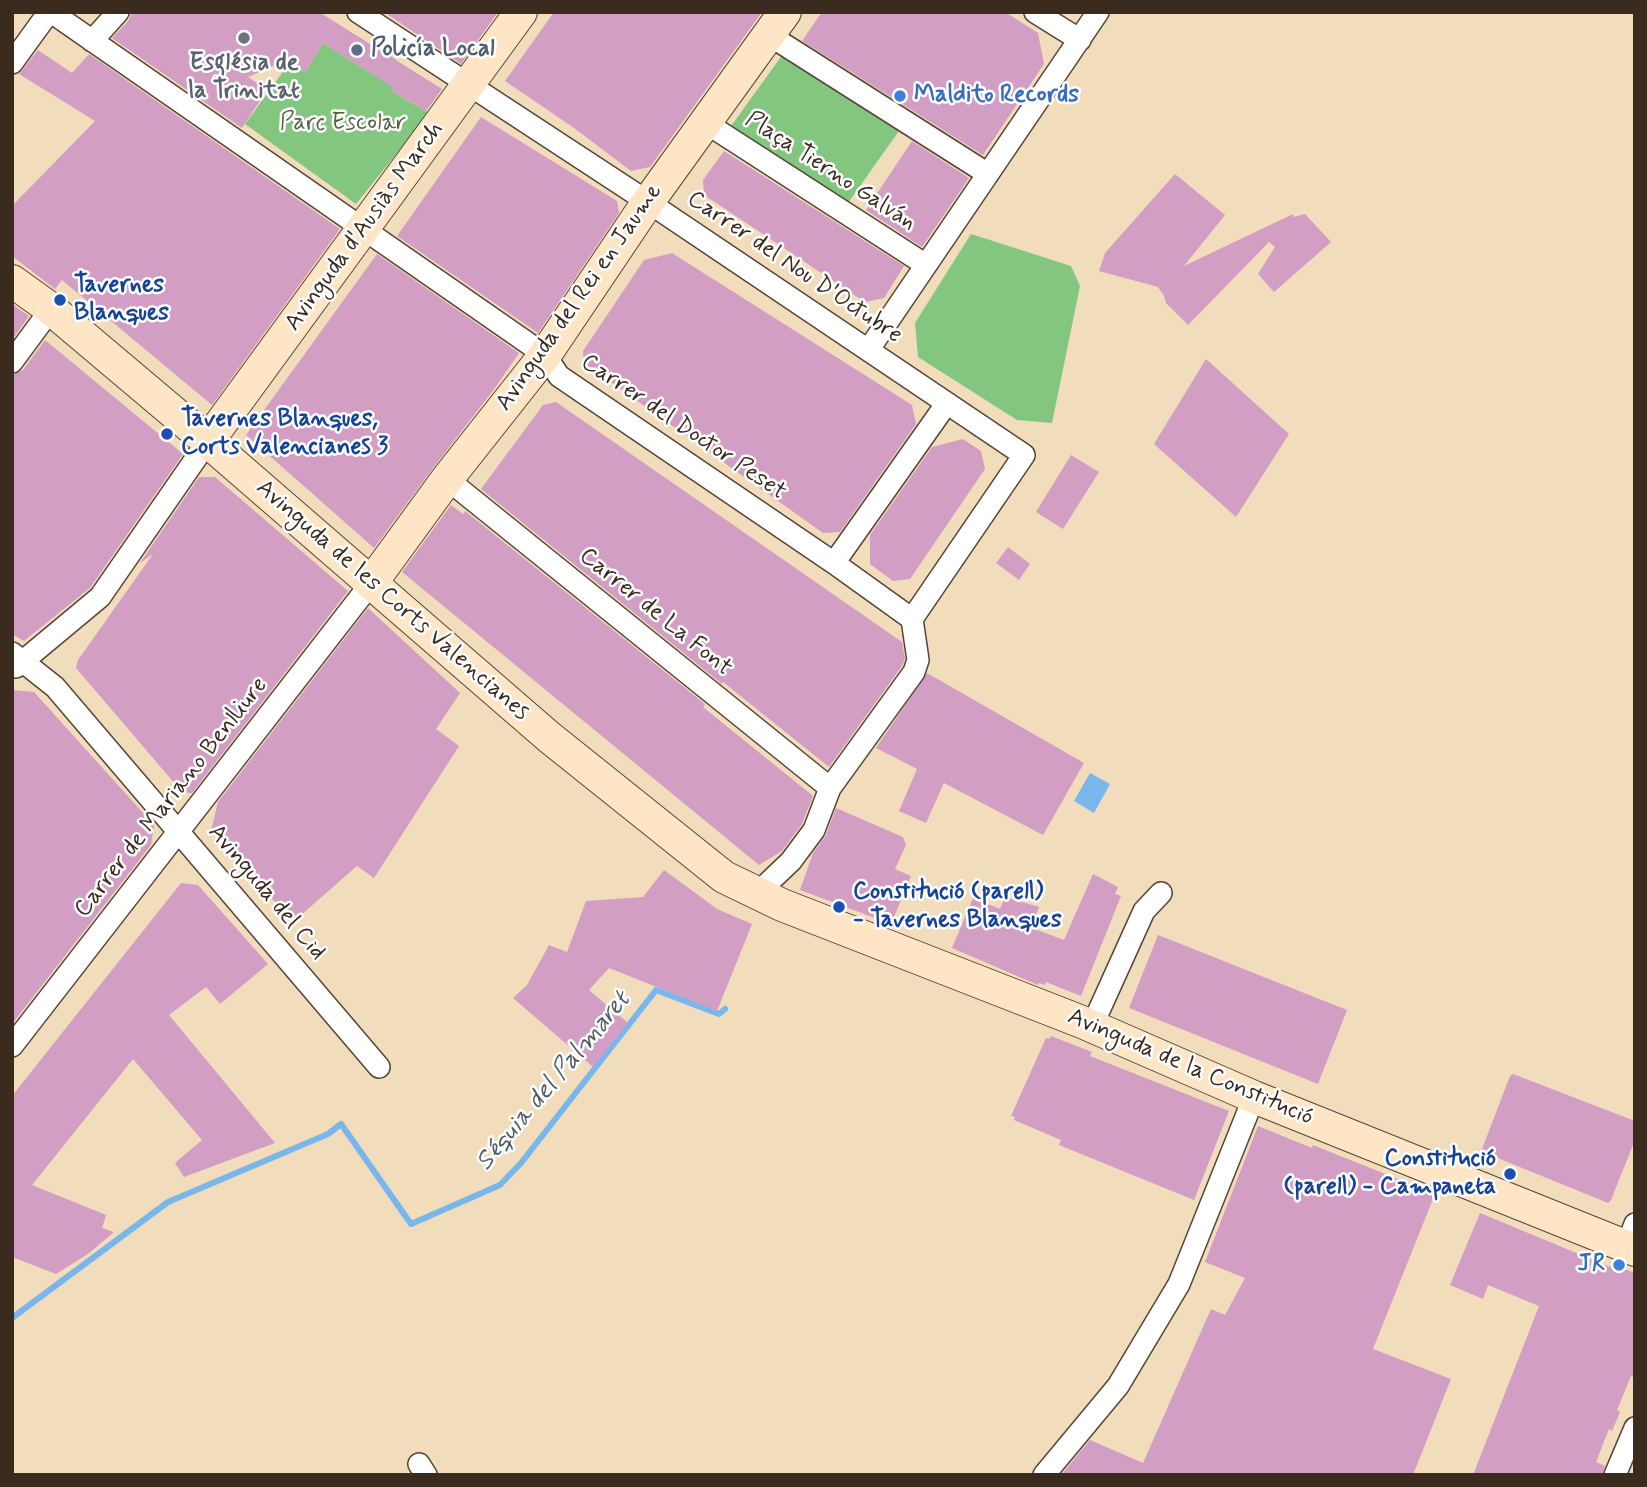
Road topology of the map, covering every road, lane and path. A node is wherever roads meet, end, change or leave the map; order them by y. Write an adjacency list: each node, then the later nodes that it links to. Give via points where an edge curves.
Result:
1 (50, 12): 9 (street, Carrer del Doctor Peset); 10 (street)
2 (118, 12): 9 (street)
3 (358, 12): 11 (street, Carrer del Nou D'Octubre)
4 (521, 12): 11 (main road, Avinguda d'Ausiàs March)
5 (1035, 12): 8 (street)
6 (1098, 12): 8 (street)
7 (777, 24): 12 (main road, Avinguda del Rei en Jaume); 13 (street)
8 (1080, 40): 13 (street)
9 (92, 41): 15 (street, Carrer del Doctor Peset)
10 (12, 63)
11 (468, 85): 14 (street, Carrer del Nou D'Octubre); 15 (main road, Avinguda d'Ausiàs March)
12 (706, 123): 14 (main road, Avinguda del Rei en Jaume); 16 (street, Plaça Tierno Galván)
13 (988, 174): 16 (street)
14 (648, 202): 19 (street, Carrer del Nou D'Octubre); 20 (main road, Avinguda del Rei en Jaume)
15 (364, 228): 20 (street, Carrer del Doctor Peset); 23 (main road, Avinguda d'Ausiàs March)
16 (926, 265): 19 (street)
17 (12, 281): 18 (main road, Avinguda de les Corts Valencianes)
18 (51, 309): 21 (street); 23 (main road, Avinguda de les Corts Valencianes)
19 (869, 349): 22 (street, Carrer del Nou D'Octubre)
20 (545, 355): 24 (main road, Avinguda del Rei en Jaume); 25 (street, Carrer del Doctor Peset, via 559,376)
21 (12, 362)
22 (947, 403): 25 (street); 27 (street, Carrer del Nou D'Octubre, via 1024,455)
23 (208, 441): 26 (main road, Avinguda de les Corts Valencianes); 28 (street, via 100,597)
24 (447, 480): 26 (main road, Avinguda del Rei en Jaume); 29 (street, Carrer de La Font)
25 (834, 563): 27 (street, Carrer del Doctor Peset)
26 (372, 582): 30 (street, Carrer de Mariano Benlliure); 32 (main road, Avinguda de les Corts Valencianes, via 549,737 724,877)
27 (912, 619): 29 (street, via 918,660 914,672)
28 (17, 661): 30 (street, Avinguda del Cid, via 55,687)
29 (830, 788): 32 (street, via 814,830 769,882)
30 (180, 832): 34 (street, Carrer de Mariano Benlliure); 35 (street, Avinguda del Cid)
31 (1161, 893): 33 (street, via 1144,911)
32 (772, 901): 33 (main road, Avinguda de la Constitució)
33 (1092, 1026): 36 (main road, Avinguda de la Constitució)
34 (12, 1046)
35 (379, 1067)
36 (1254, 1097): 37 (main road, Avinguda de la Constitució); 39 (street, via 1179,1284 1118,1386)
37 (1632, 1240)
38 (1635, 1428): 40 (street)
39 (1044, 1475)
40 (1615, 1475)

